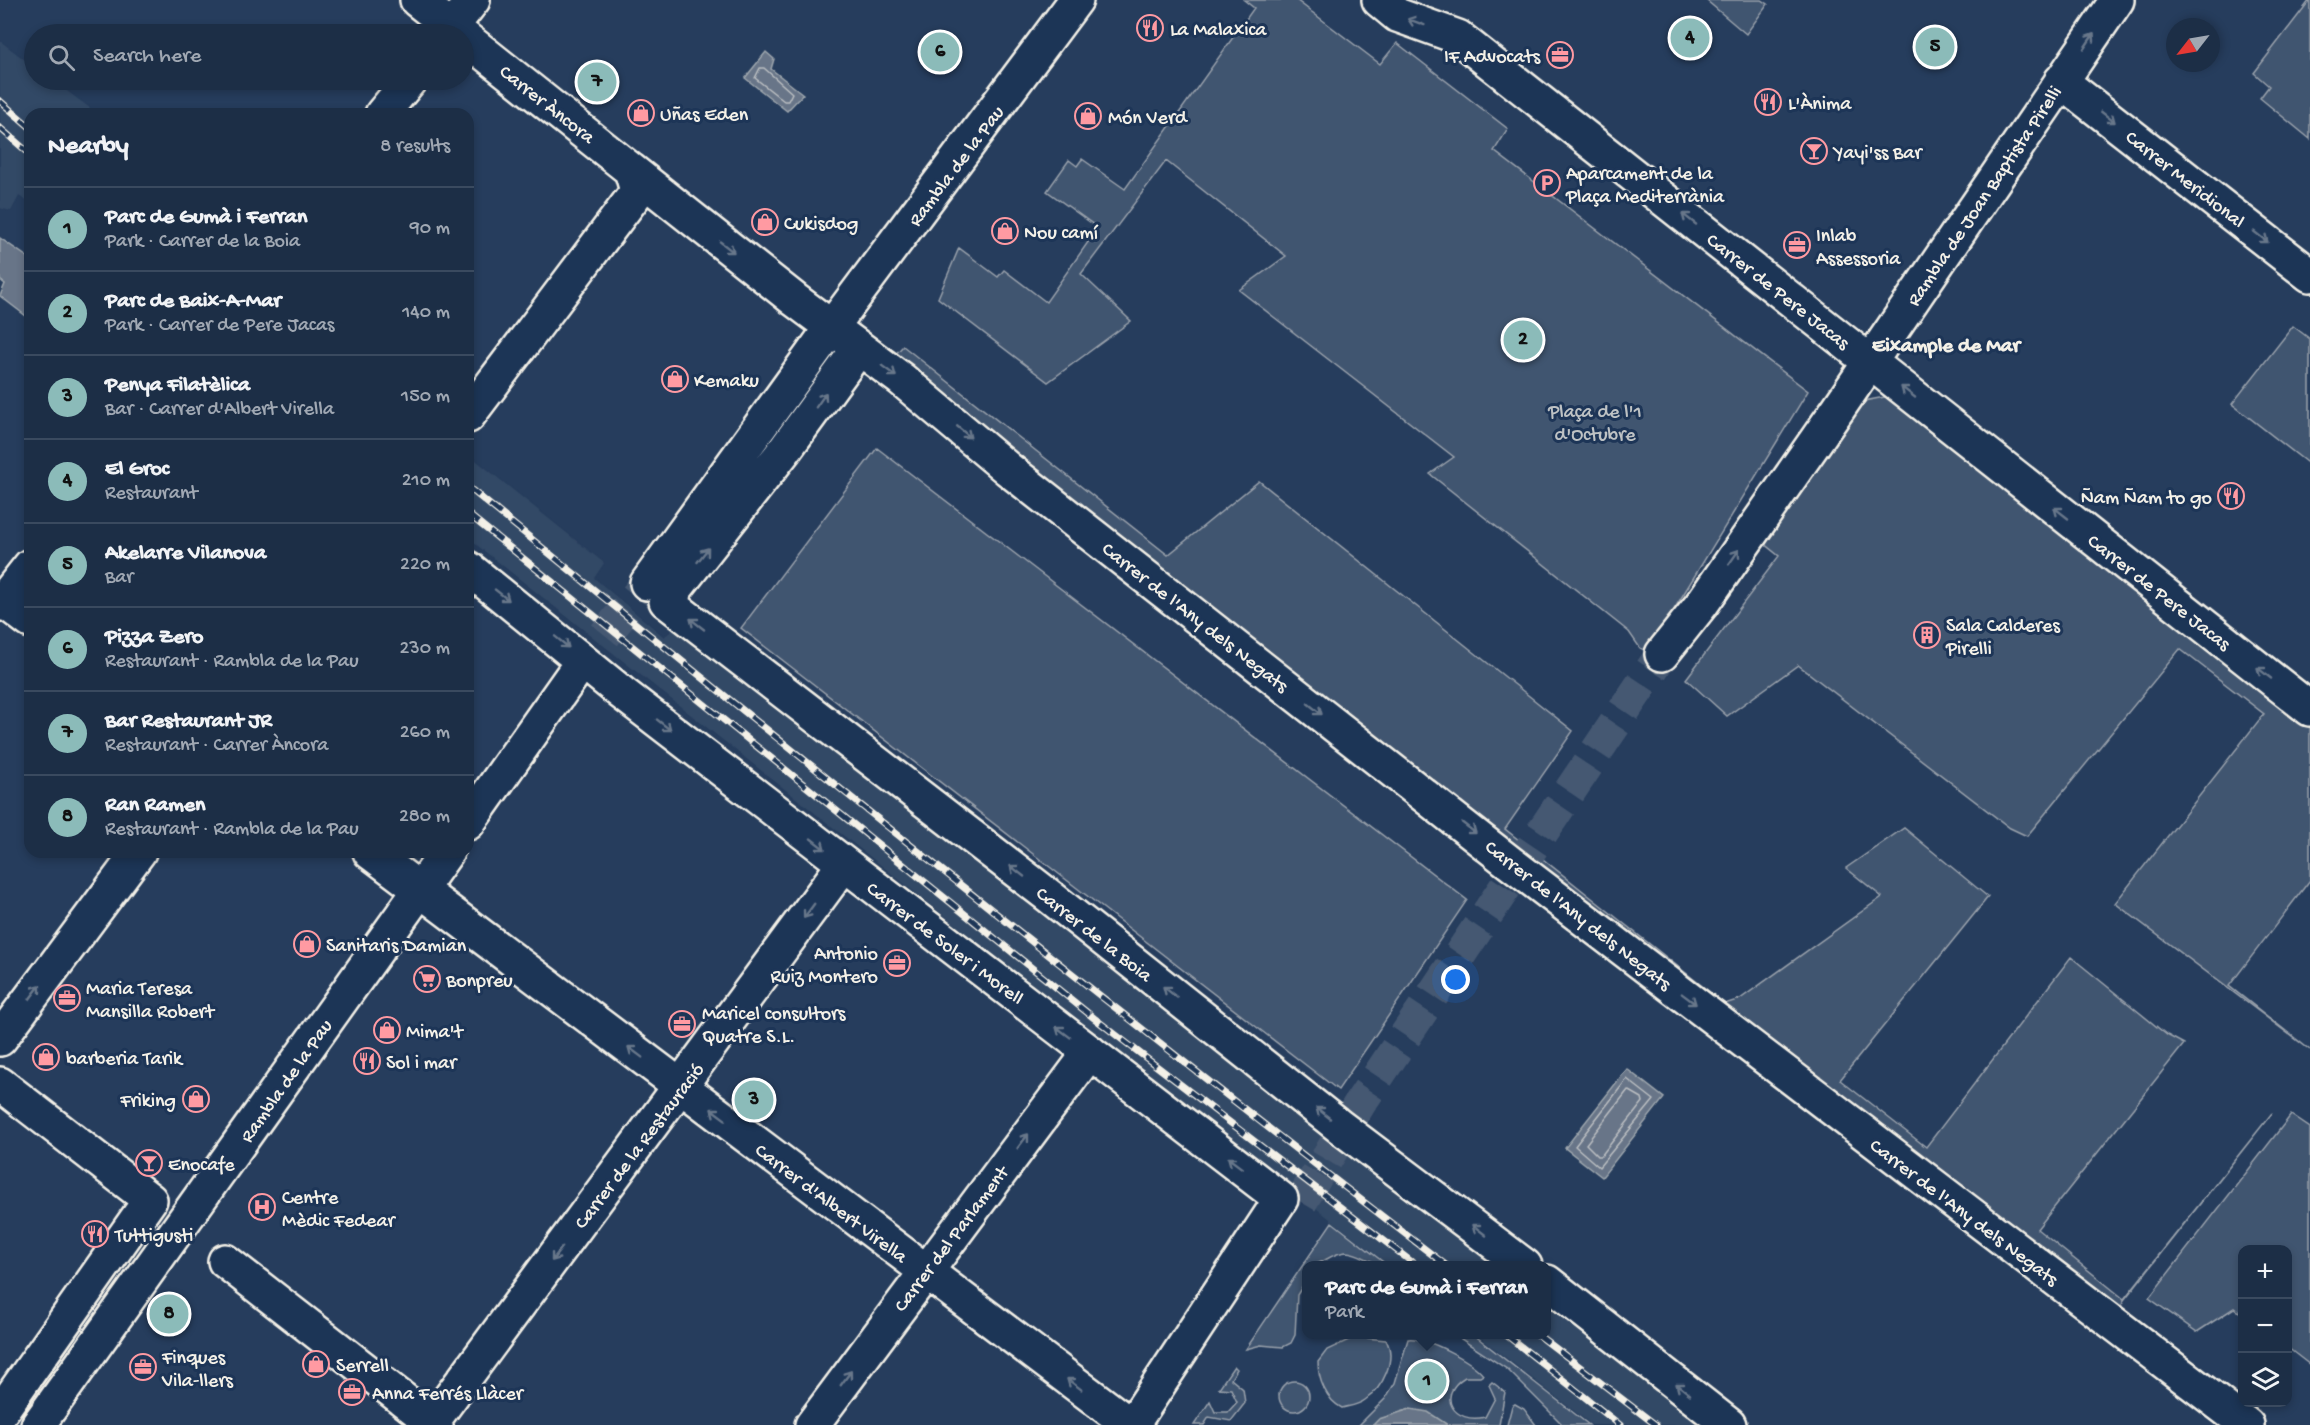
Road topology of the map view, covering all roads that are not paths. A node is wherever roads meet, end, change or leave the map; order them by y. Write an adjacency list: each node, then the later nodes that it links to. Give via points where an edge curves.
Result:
1 (417, 0): 6 (street, Carrer Àncora)
2 (472, 0): 7 (street)
3 (1076, 0): 14 (street, Rambla de la Pau)
4 (1379, 0): 16 (street, Carrer de Pere Jacas, one-way to 4, via 1458,37 1397,15)
5 (2116, 0): 9 (street, Rambla de Joan Baptista Pirelli, one-way to 5)
6 (445, 24)
7 (460, 24)
8 (474, 49): 12 (street, Carrer Àncora)
9 (2061, 81): 13 (street, Carrer Meridional, one-way to 13); 16 (street, Rambla de Joan Baptista Pirelli)
10 (402, 90): 11 (street)
11 (387, 108)
12 (641, 185): 14 (street, Carrer Àncora, one-way to 14); 17 (street)
13 (2310, 275)
14 (831, 328): 15 (street); 19 (street, Rambla de la Pau)
15 (859, 348): 19 (street, one-way to 15, via 784,451); 45 (street, Carrer de l'Any dels Negats, one-way to 45, via 1509,862)
16 (1869, 361): 20 (street, Rambla de Joan Baptista Pirelli, one-way to 16, via 1701,605); 22 (street, Carrer de Pere Jacas, one-way to 16)
17 (474, 408)
18 (474, 573): 27 (street, Carrer de Soler i Morell, one-way to 27)
19 (656, 592): 35 (street, Carrer de la Boia, one-way to 19)
20 (1662, 654)
21 (574, 674): 23 (street)
22 (2310, 709)
23 (474, 815)
24 (135, 858): 29 (street, one-way to 24)
25 (378, 858): 28 (street, Carrer d'Albert Virella)
26 (443, 858): 28 (street, Rambla de la Pau)
27 (844, 864): 30 (street, Carrer de Soler i Morell, one-way to 27); 32 (street, Carrer de la Restauració, one-way to 32)
28 (421, 890): 32 (street, Carrer d'Albert Virella, one-way to 28); 40 (street, Rambla de la Pau)
29 (0, 1039)
30 (1090, 1052): 33 (street, Carrer de Soler i Morell, one-way to 30); 36 (street, Carrer del Parlament, one-way to 30)
31 (0, 1084): 38 (street, via 150,1200)
32 (682, 1087): 36 (street, Carrer d'Albert Virella, one-way to 32); 39 (street, Carrer de la Restauració, one-way to 39)
33 (1291, 1200): 42 (street); 43 (street)
34 (225, 1261): 39 (street)
35 (1518, 1261)
36 (925, 1272): 41 (street, Carrer del Parlament, one-way to 36); 42 (street, Carrer d'Albert Virella, one-way to 36)
37 (1551, 1285): 44 (street, one-way to 37)
38 (0, 1413)
39 (433, 1424)
40 (38, 1425)
41 (812, 1425)
42 (1131, 1425)
43 (1150, 1425)
44 (1729, 1425)
45 (2247, 1425)

